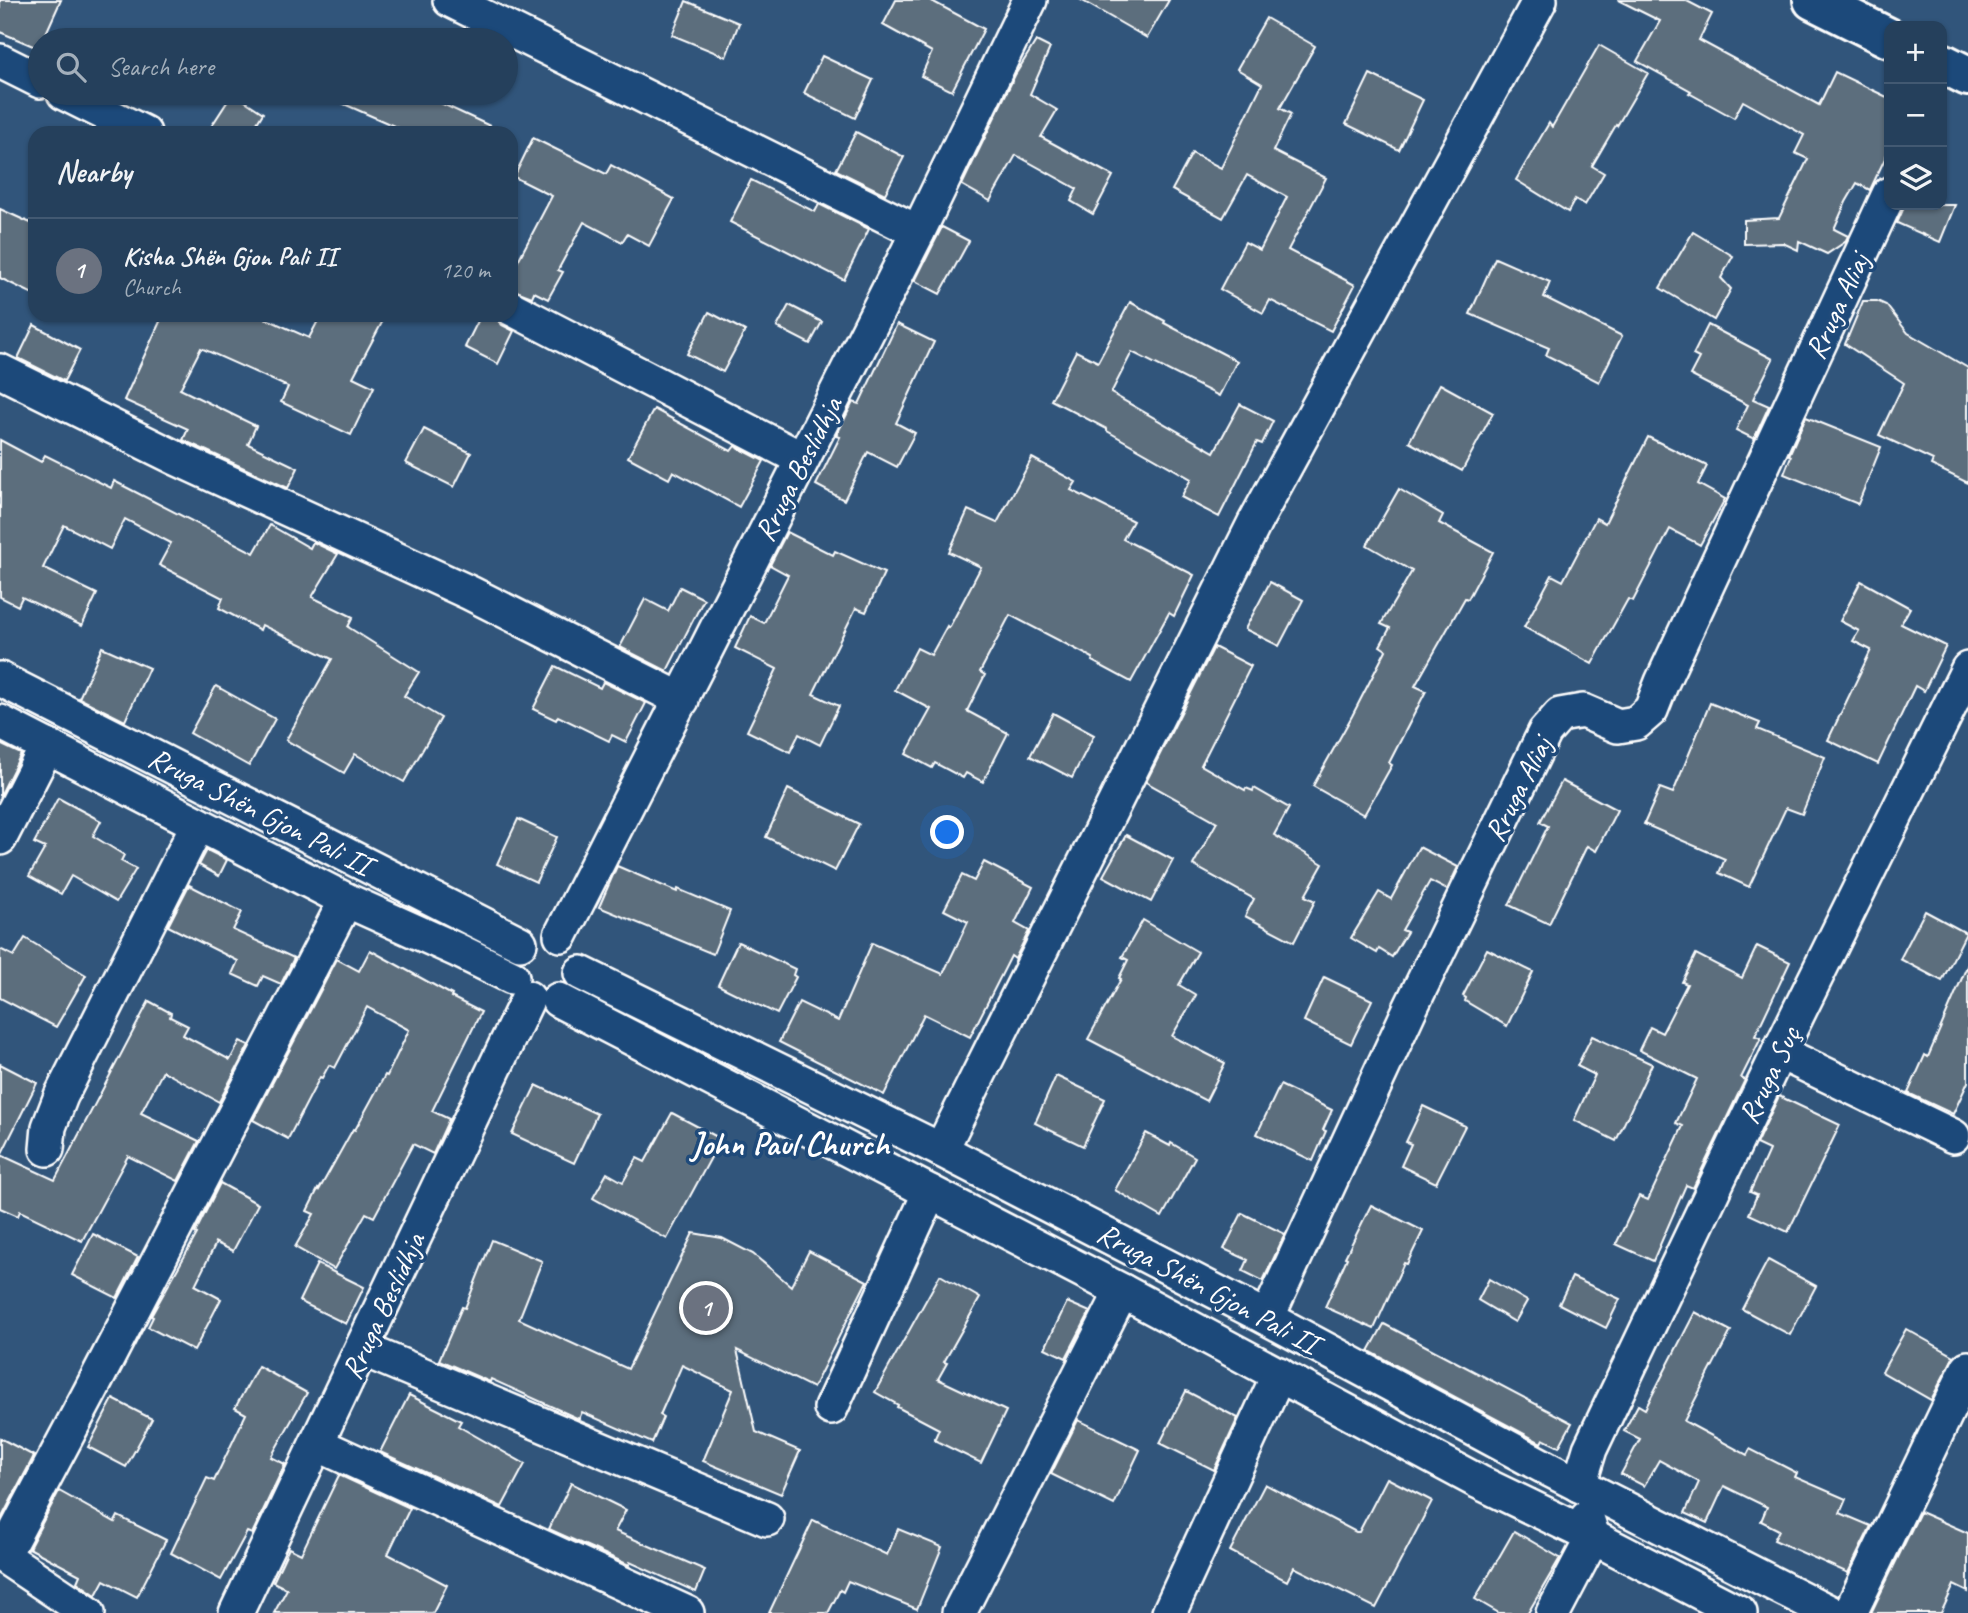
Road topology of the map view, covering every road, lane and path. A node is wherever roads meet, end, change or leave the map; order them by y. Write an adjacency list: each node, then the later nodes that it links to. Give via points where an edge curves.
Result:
1 (450, 0): 5 (street)
2 (1540, 0): 32 (street, via 1255,522)
3 (1813, 0): 7 (main road)
4 (1020, 3): 13 (street, Rruga Beslidhja)
5 (506, 28)
6 (518, 34): 13 (street)
7 (1884, 35)
8 (0, 61): 9 (street)
9 (28, 75)
10 (88, 105): 11 (street)
11 (130, 126)
12 (1884, 205): 35 (street, Rruga Aliaj, via 1651,710 1636,723 1618,726 1583,711 1560,715 1545,732)
13 (918, 232): 16 (street, Rruga Beslidhja)
14 (518, 312): 16 (street)
15 (0, 371): 19 (street, via 470,593)
16 (802, 459): 19 (street, Rruga Beslidhja)
17 (1968, 669): 29 (street, Rruga Suç)
18 (0, 679): 26 (street, Rruga Shën Gjon Pali II)
19 (682, 700): 25 (street, Rruga Beslidhja)
20 (0, 722): 21 (street, Rruga Shën Gjon Pali II)
21 (47, 746): 22 (street, Rruga Shën Gjon Pali II); 23 (street)
22 (198, 824): 24 (street, Rruga Shën Gjon Pali II); 31 (street, via 61,1096 49,1127)
23 (0, 838)
24 (346, 900): 28 (street, Rruga Shën Gjon Pali II, via 457,950); 44 (street)
25 (561, 935): 26 (street, via 539,932); 27 (street, via 577,951)
26 (520, 943): 28 (street, via 511,959)
27 (581, 973): 28 (street, via 573,990); 32 (street, Rruga Shën Gjon Pali II)
28 (533, 992): 33 (street, Rruga Shën Gjon Pali II); 36 (street, Rruga Beslidhja)
29 (1779, 1052): 30 (street); 41 (street, Rruga Suç, via 1591,1449)
30 (1953, 1136)
31 (47, 1149)
32 (941, 1150): 35 (street, Rruga Shën Gjon Pali II)
33 (930, 1192): 34 (street, Rruga Shën Gjon Pali II); 39 (street)
34 (1122, 1291): 38 (street, Rruga Shën Gjon Pali II); 48 (street)
35 (1267, 1318): 41 (street, Rruga Shën Gjon Pali II)
36 (362, 1349): 40 (street, Rruga Beslidhja); 42 (street)
37 (1968, 1368): 53 (street)
38 (1279, 1374): 43 (street, Rruga Shën Gjon Pali II); 49 (street)
39 (831, 1408)
40 (317, 1444): 46 (street, Rruga Beslidhja); 47 (street)
41 (1579, 1485): 43 (street); 52 (street, Rruga Shën Gjon Pali II)
42 (767, 1519)
43 (1592, 1537): 50 (street); 51 (street, Rruga Shën Gjon Pali II)
44 (1, 1555): 45 (street)
45 (88, 1613)
46 (236, 1613)
47 (687, 1613)
48 (959, 1613)
49 (1168, 1613)
50 (1553, 1613)
51 (1740, 1613)
52 (1830, 1613)
53 (1850, 1613)

